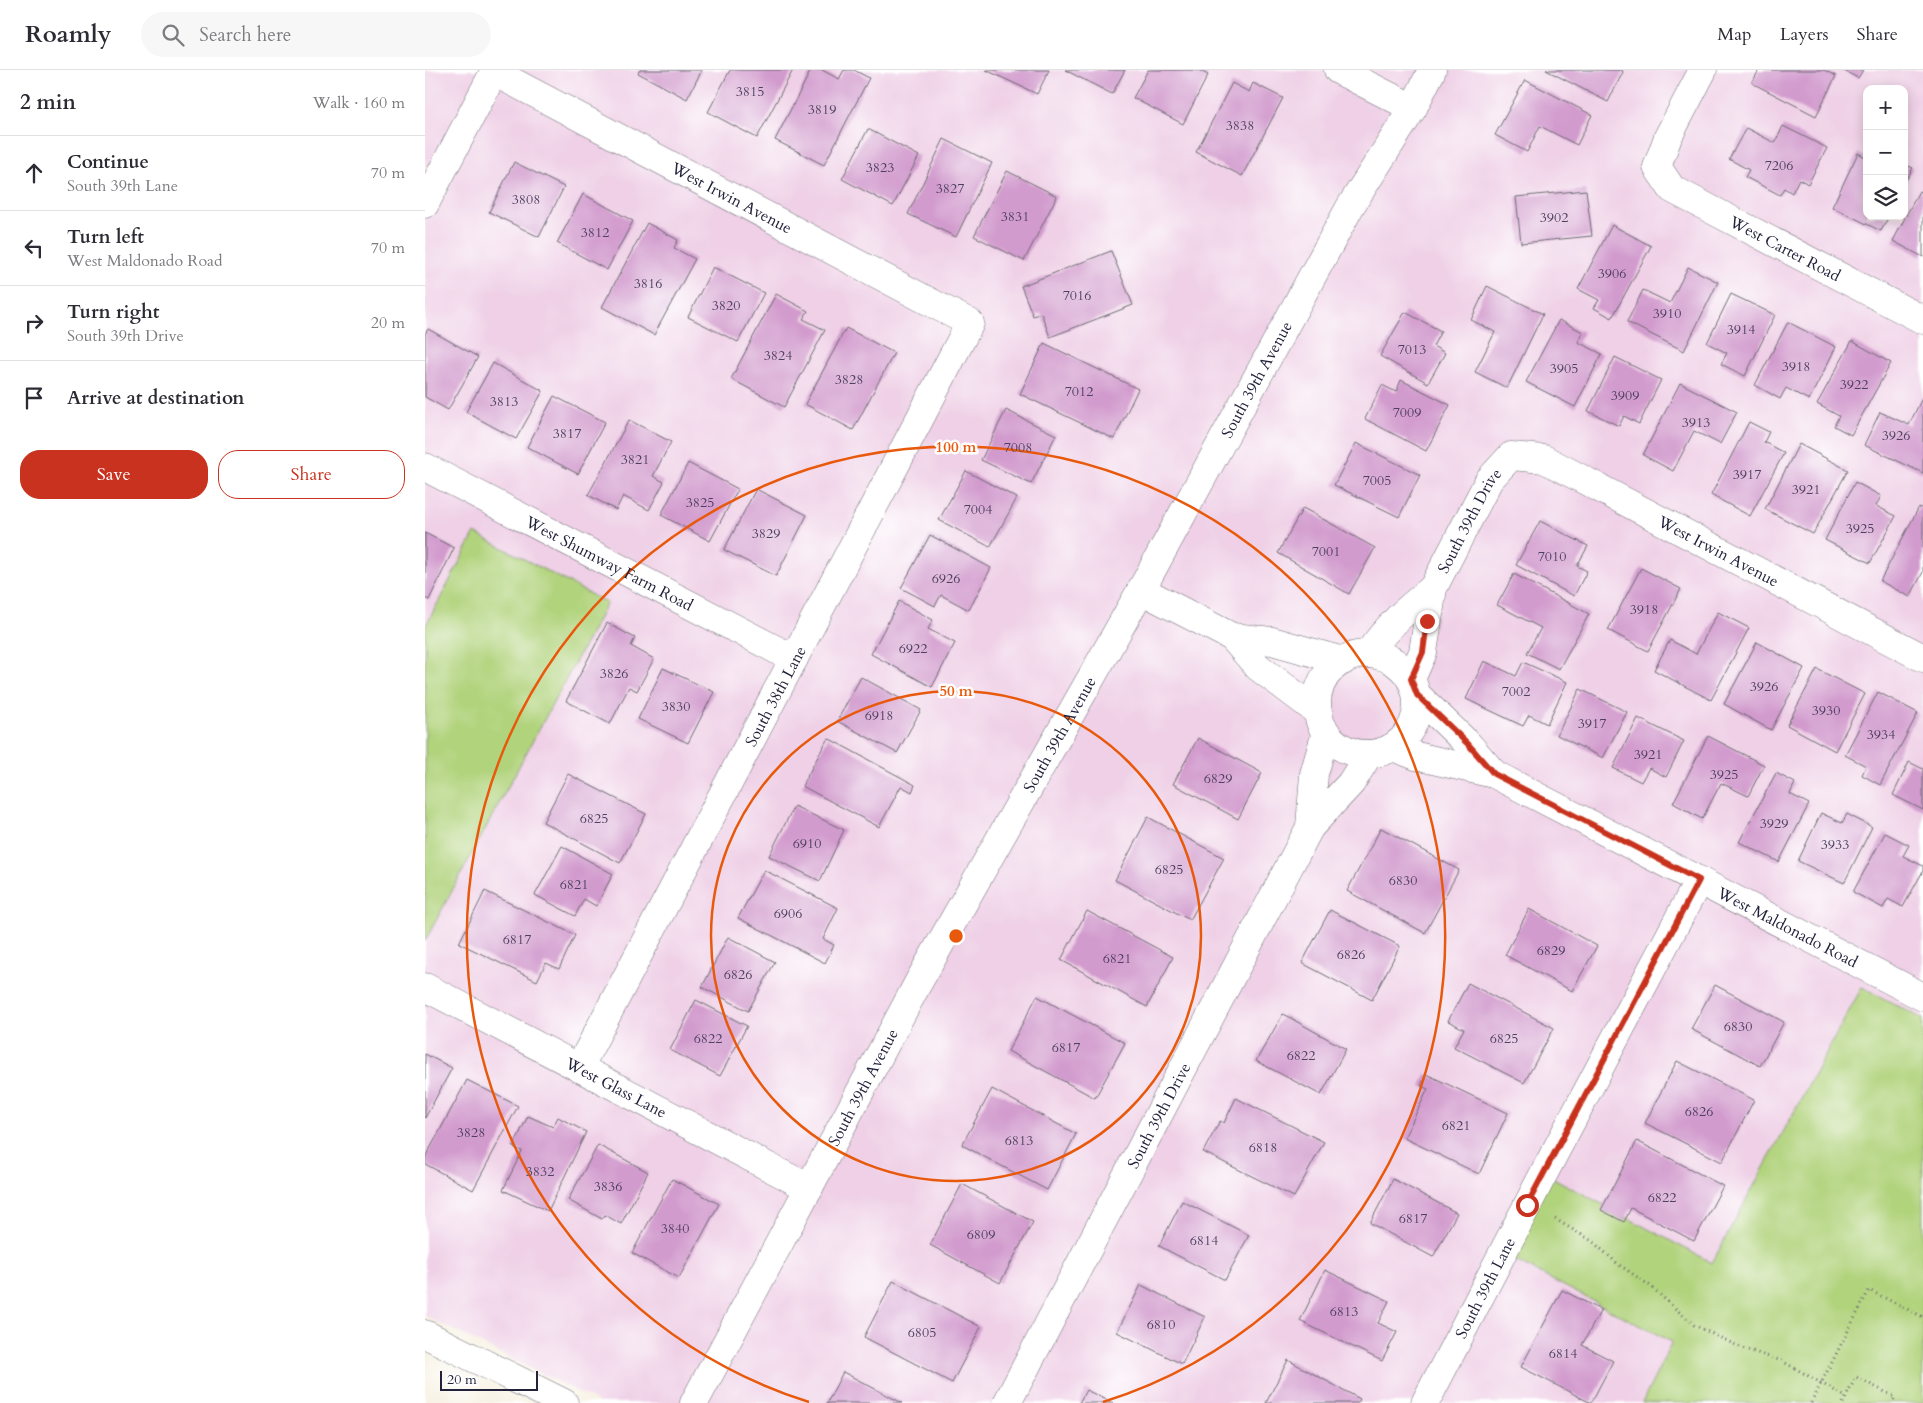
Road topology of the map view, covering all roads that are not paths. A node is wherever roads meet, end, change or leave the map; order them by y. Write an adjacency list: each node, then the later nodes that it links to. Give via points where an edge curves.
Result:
1 (1338, 70): 5 (street)
2 (1432, 70): 5 (street, South 39th Avenue)
3 (1703, 70): 7 (street, West Carter Road, via 1657,167 1672,189)
4 (495, 71): 6 (street); 8 (street, West Irwin Avenue)
5 (1413, 108): 12 (street, South 39th Avenue, via 1350,207)
6 (425, 204)
7 (1923, 320)
8 (970, 323): 16 (street, South 38th Lane)
9 (1511, 456): 11 (street, South 39th Drive, via 1489,480); 15 (street, West Irwin Avenue, via 1544,459)
10 (425, 467): 16 (street, West Shumway Farm Road)
11 (1433, 588): 14 (street, South 39th Drive); 17 (street, South 39th Drive)
12 (1141, 590): 13 (street); 26 (street, South 39th Avenue, via 918,983)
13 (1232, 637): 14 (street); 18 (street, via 1258,667)
14 (1355, 657): 17 (street, via 1385,658 1399,666); 18 (street, via 1331,670 1322,682 1318,696)
15 (1923, 658)
16 (794, 659): 25 (street, South 38th Lane)
17 (1414, 687): 19 (street, via 1417,710 1413,725 1405,738); 20 (street, West Maldonado Road)
18 (1322, 722): 19 (street, via 1334,742 1345,749 1357,753); 21 (street, South 39th Drive)
19 (1381, 751): 20 (street, West Maldonado Road); 21 (street, South 39th Drive)
20 (1494, 774): 22 (street, West Maldonado Road)
21 (1310, 827): 30 (street, South 39th Drive)
22 (1699, 880): 24 (street, West Maldonado Road); 31 (street, South 39th Lane)
23 (425, 988): 25 (street, West Glass Lane)
24 (1923, 997)
25 (579, 1068): 26 (street, West Glass Lane)
26 (809, 1188): 29 (street, South 39th Avenue)
27 (425, 1334): 28 (street)
28 (564, 1403)
29 (694, 1403)
30 (1007, 1403)
31 (1425, 1403)

